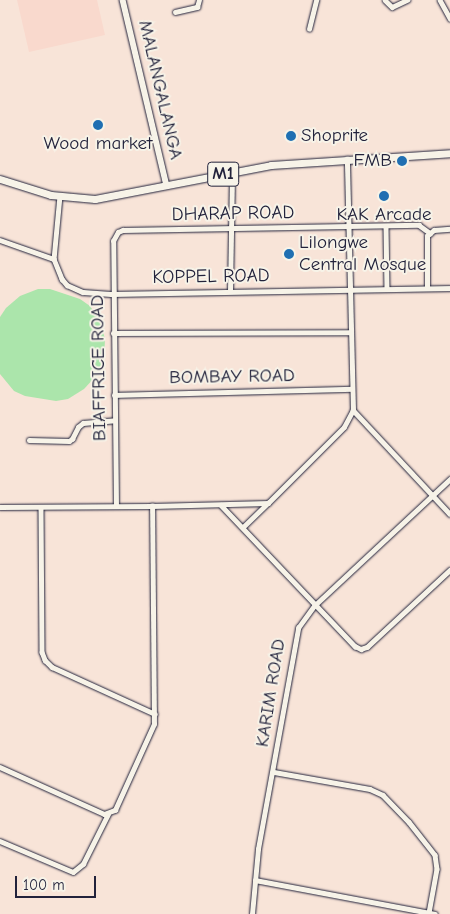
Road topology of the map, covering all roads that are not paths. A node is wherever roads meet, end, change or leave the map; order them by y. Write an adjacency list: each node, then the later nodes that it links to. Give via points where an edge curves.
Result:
1 (123, 0): 14 (street, MALANGALANGA)
2 (199, 0): 7 (street, via 197,7)
3 (316, 0): 9 (street)
4 (385, 0): 5 (street, via 392,7)
5 (407, 0)
6 (440, 0): 8 (street)
7 (175, 12)
8 (450, 17)
9 (309, 29)
10 (450, 153): 11 (highway, M1)
11 (347, 159): 12 (highway, M1, via 292,162); 17 (street)
12 (232, 172): 14 (highway, M1); 18 (street)
13 (0, 179): 15 (highway, M1)
14 (167, 186): 15 (highway, M1, via 95,199)
15 (60, 196): 23 (street)
16 (386, 226): 17 (street, DHARAP ROAD); 21 (street, DHARAP ROAD, via 419,226); 27 (street)
17 (349, 227): 18 (street, DHARAP ROAD); 26 (street)
18 (230, 229): 20 (street, DHARAP ROAD); 28 (street)
19 (450, 229): 21 (street)
20 (118, 232): 29 (street, BIAFFRICE ROAD, via 113,240)
21 (430, 233): 24 (street, via 426,239)
22 (0, 240): 23 (street)
23 (54, 259): 29 (street, KOPPEL ROAD, via 62,279 74,289 92,294)
24 (427, 288): 25 (street, KOPPEL ROAD); 27 (street, KOPPEL ROAD)
25 (450, 288)
26 (349, 289): 27 (street, KOPPEL ROAD); 28 (street, KOPPEL ROAD); 30 (street)
27 (387, 289)
28 (230, 291): 29 (street, KOPPEL ROAD)
29 (114, 294): 31 (street, BIAFFRICE ROAD)
30 (350, 332): 31 (street); 32 (street)
31 (113, 333): 33 (street, BIAFFRICE ROAD)
32 (351, 389): 33 (street, BOMBAY ROAD); 34 (street)
33 (114, 395): 35 (street, BIAFFRICE ROAD)
34 (353, 410): 38 (street); 39 (street, via 344,427)
35 (115, 420): 36 (street, via 83,423 69,441); 41 (street, BIAFFRICE ROAD)
36 (29, 440)
37 (450, 479): 38 (street, KARIM ROAD)
38 (433, 496): 45 (street); 48 (street, KARIM ROAD)
39 (268, 502): 40 (street); 46 (street)
40 (221, 505): 42 (street); 46 (street)
41 (116, 506): 42 (street); 44 (street)
42 (152, 506): 49 (street)
43 (0, 507): 44 (street)
44 (41, 507): 49 (street, via 42,652 45,660 52,667)
45 (450, 514)
46 (243, 527): 48 (street)
47 (450, 570): 48 (street, via 364,649 355,646)
48 (315, 605): 51 (street, KARIM ROAD, via 296,634)
49 (155, 714): 52 (street, via 150,735 117,807)
50 (0, 766): 52 (street)
51 (274, 772): 54 (street, KARIM ROAD); 56 (street, via 382,795 435,855 437,869)
52 (108, 814): 53 (street, via 83,864 73,872)
53 (0, 841)
54 (255, 880): 55 (street, KARIM ROAD); 56 (street)
55 (252, 914)
56 (432, 914)

